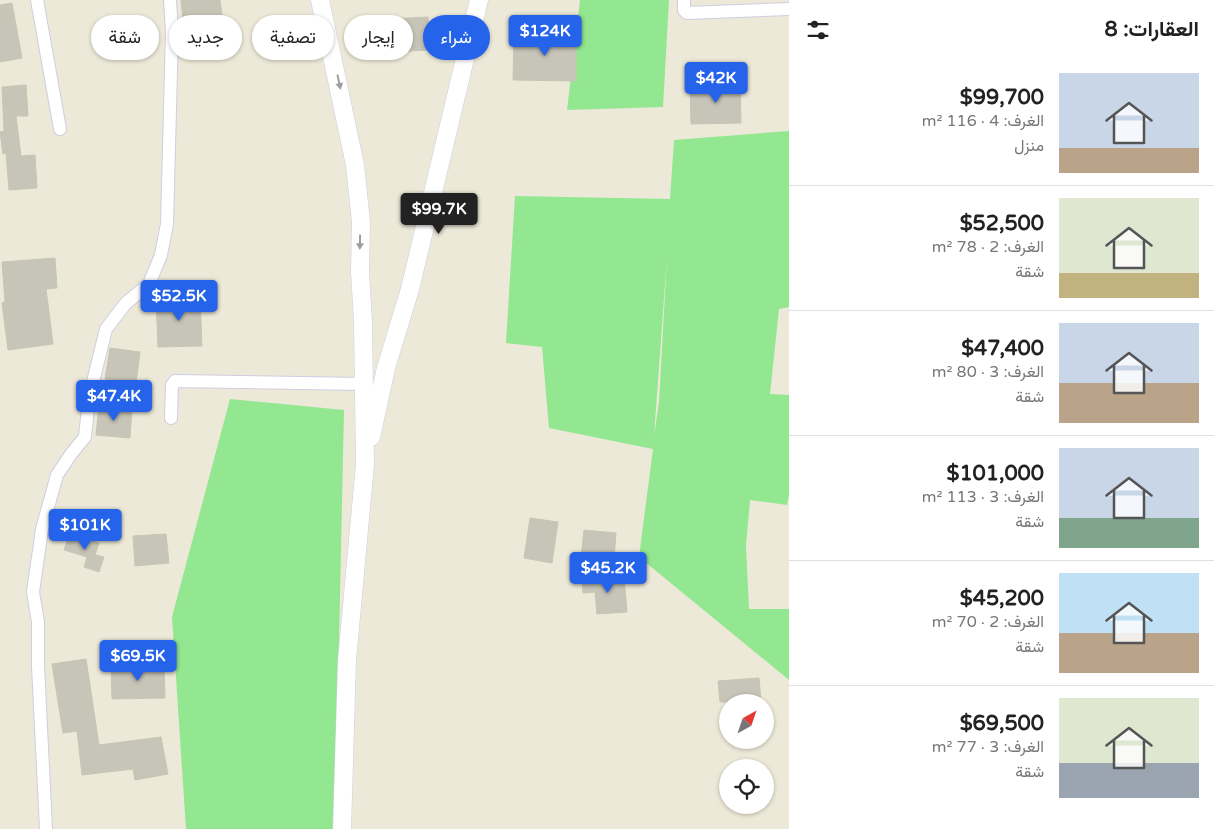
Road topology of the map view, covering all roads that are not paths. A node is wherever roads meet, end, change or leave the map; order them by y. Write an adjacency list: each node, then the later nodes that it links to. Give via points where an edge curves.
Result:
1 (37, 0): 7 (street)
2 (170, 0): 11 (street, via 167,224 161,255 149,284 126,304 106,329 89,398 85,437 58,475 37,557 33,592 38,622)
3 (320, 0): 8 (street, one-way to 8, via 355,165 361,222)
4 (479, 0): 10 (street, via 410,289 386,368)
5 (684, 0): 6 (street, via 684,10 688,13)
6 (789, 10)
7 (60, 129)
8 (363, 384): 9 (street, via 175,381 172,385); 10 (street)
9 (171, 418)
10 (365, 464): 12 (street, via 347,660)
11 (46, 829)
12 (342, 829)

